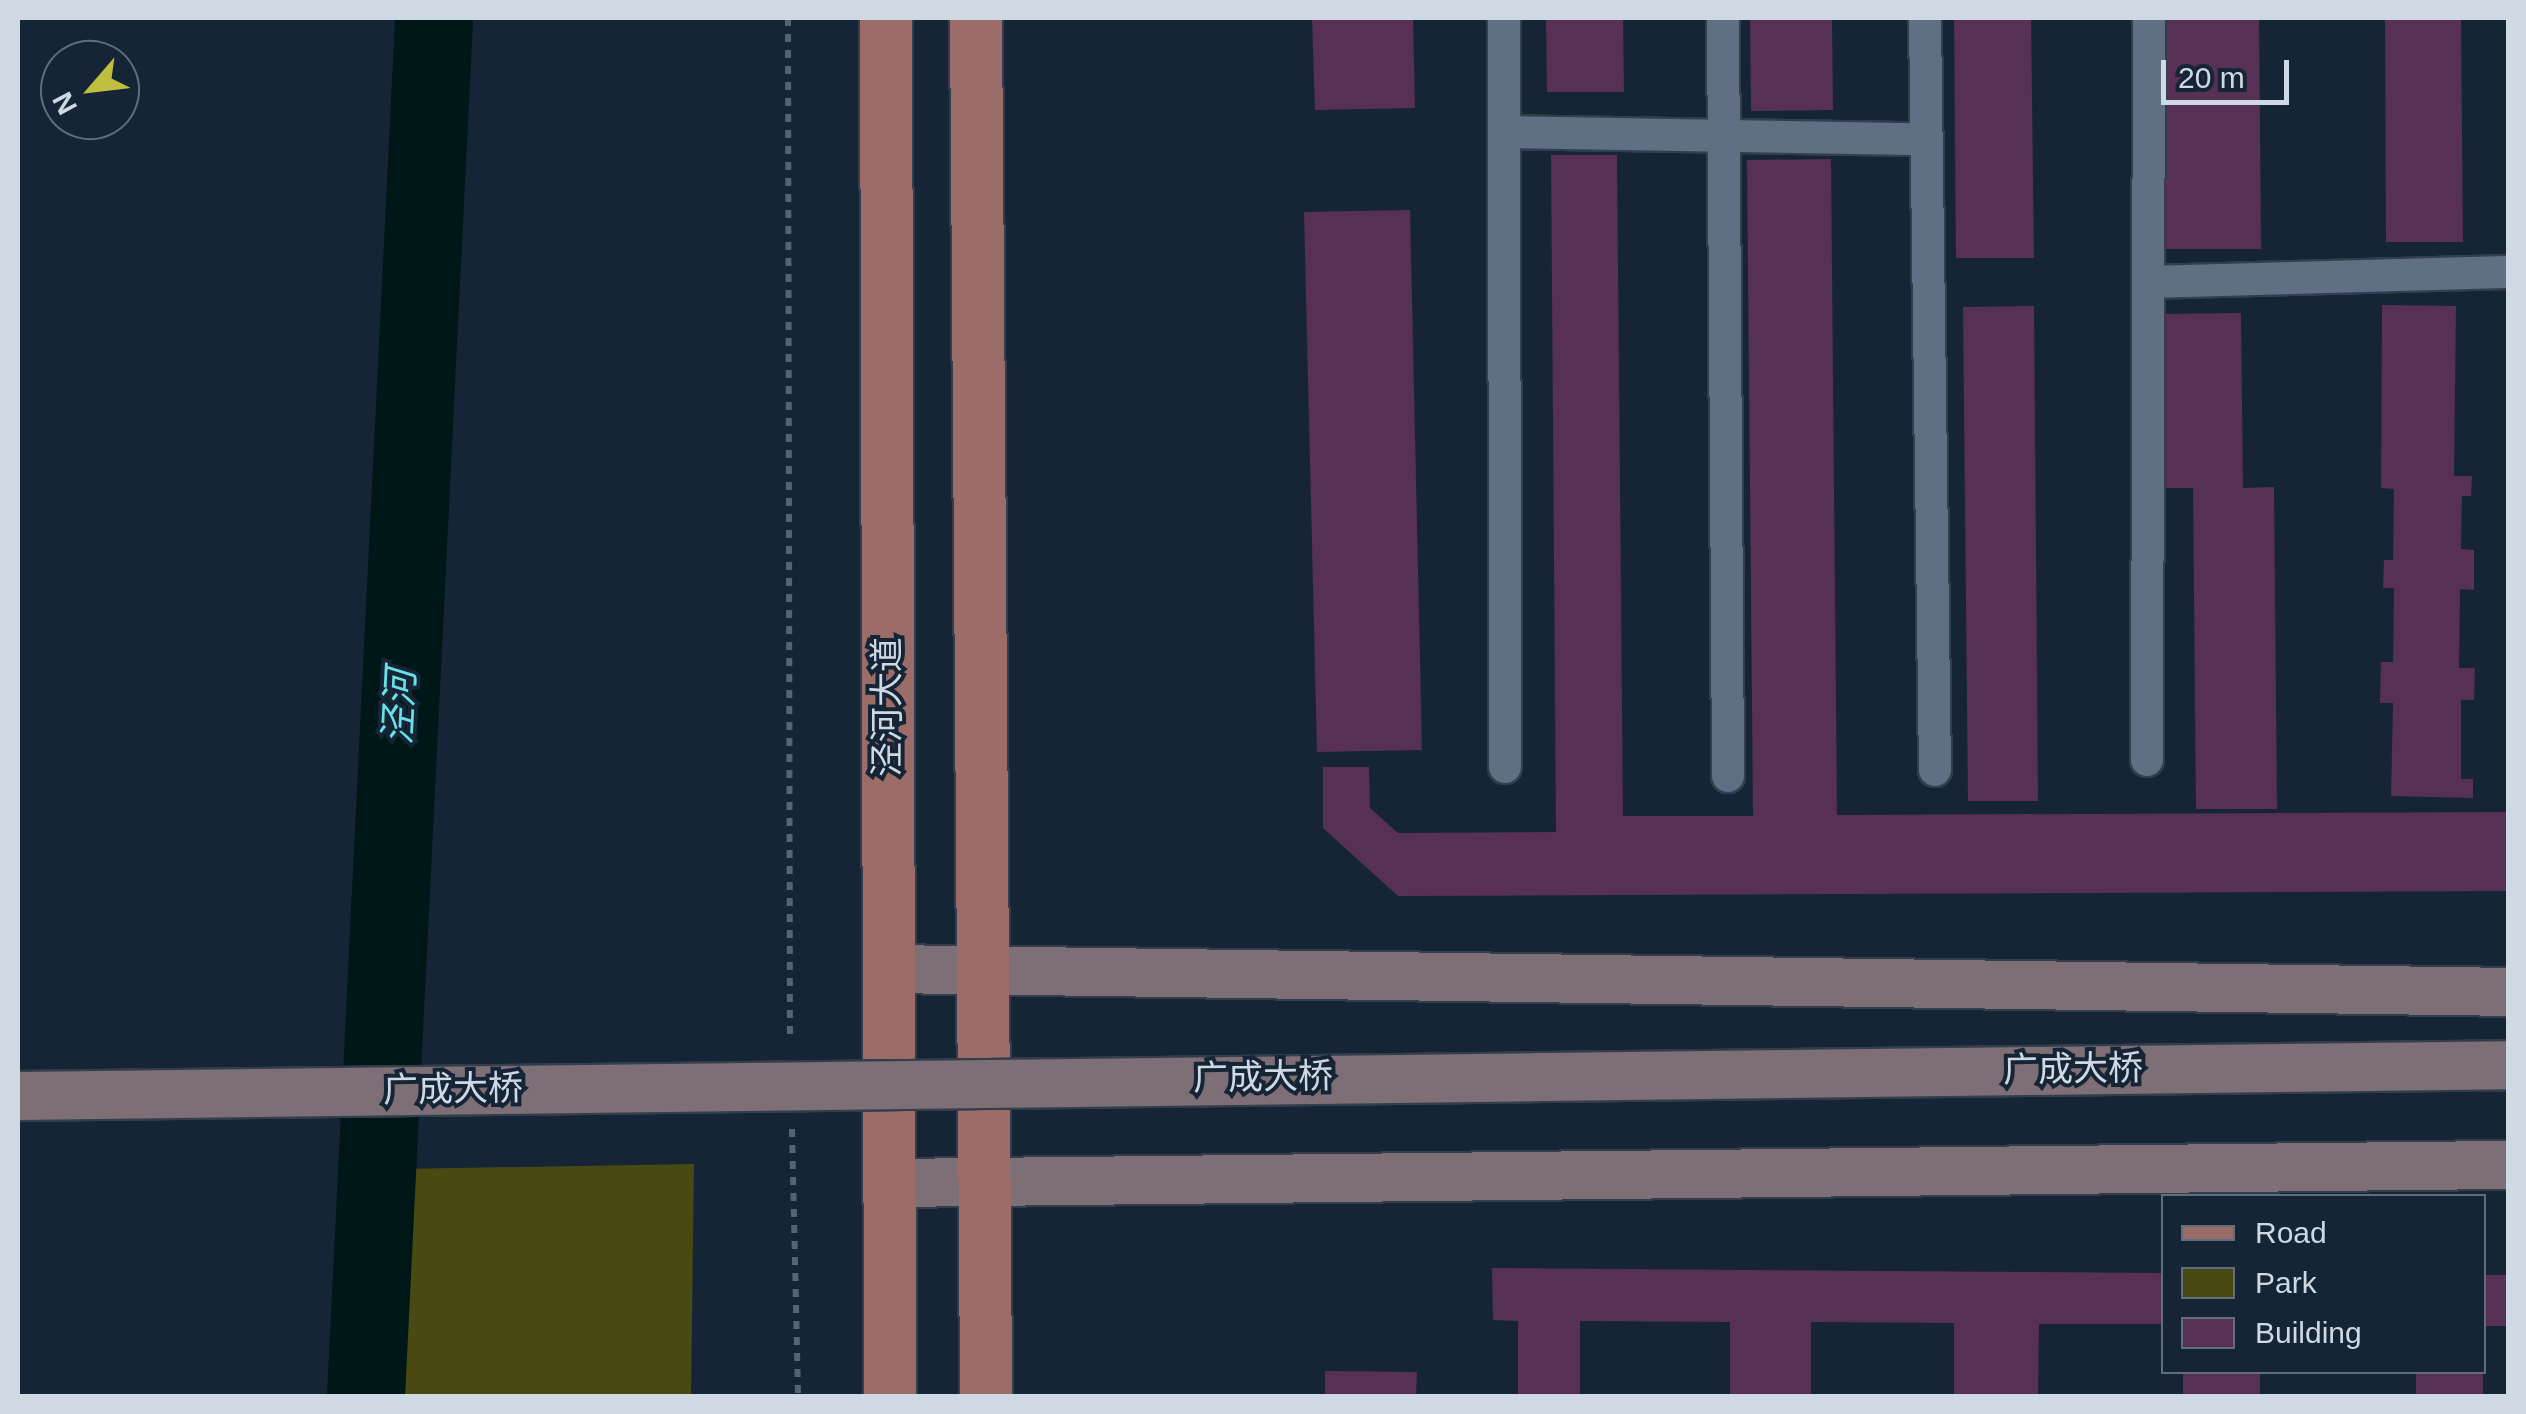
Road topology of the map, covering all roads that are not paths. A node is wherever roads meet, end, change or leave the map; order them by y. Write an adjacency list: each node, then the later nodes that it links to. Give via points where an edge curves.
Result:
1 (886, 18): 16 (main road, 泾河大道)
2 (976, 18): 17 (main road)
3 (1504, 18): 7 (street)
4 (1723, 18): 8 (street)
5 (1924, 18): 9 (street)
6 (2148, 18): 11 (street)
7 (1504, 132): 8 (street); 13 (street)
8 (1724, 136): 9 (street); 15 (street)
9 (1926, 139): 14 (street)
10 (2508, 272): 11 (street)
11 (2148, 282): 12 (street)
12 (2147, 760)
13 (1505, 767)
14 (1935, 770)
15 (1728, 776)
16 (888, 969): 17 (main road); 22 (main road, 泾河大道)
17 (984, 969): 18 (main road); 23 (main road)
18 (2508, 992)
19 (2508, 1064): 20 (main road, 广成大桥, bridge)
20 (18, 1096)
21 (2508, 1165): 23 (main road)
22 (890, 1182): 23 (main road); 24 (main road, 泾河大道)
23 (985, 1182): 25 (main road)
24 (890, 1396)
25 (986, 1396)

